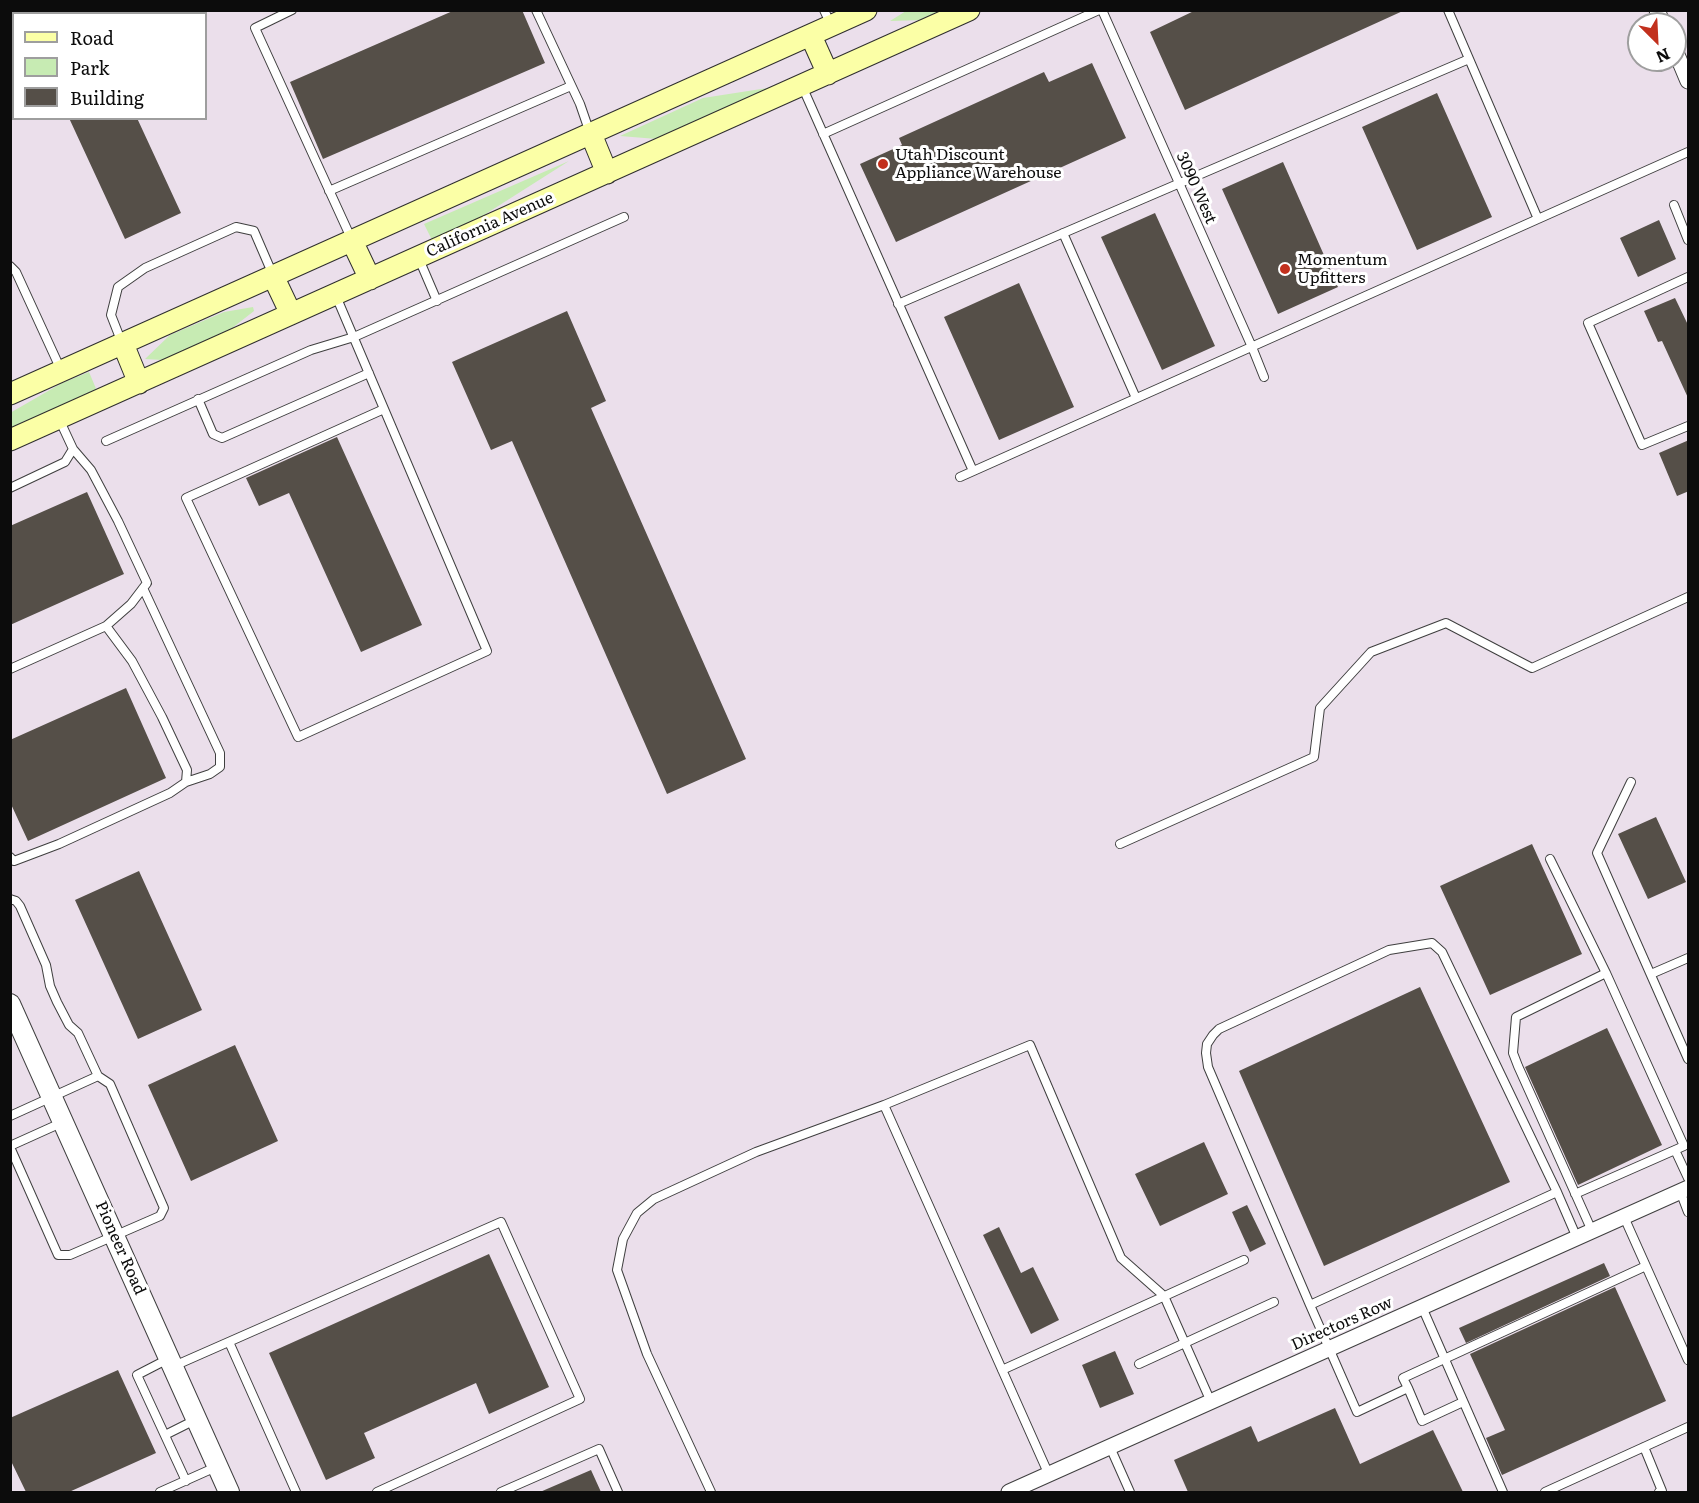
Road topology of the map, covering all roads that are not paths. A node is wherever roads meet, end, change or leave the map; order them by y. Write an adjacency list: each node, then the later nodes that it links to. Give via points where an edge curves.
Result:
1 (292, 10): 18 (lane, via 255,28)
2 (536, 10): 11 (lane)
3 (866, 10): 7 (main road)
4 (969, 10): 10 (main road, California Avenue)
5 (1101, 10): 14 (lane); 17 (lane, 3090 West)
6 (1448, 10): 9 (lane)
7 (828, 18): 8 (main road)
8 (811, 36): 10 (main road); 13 (main road)
9 (1469, 59): 17 (lane); 21 (lane)
10 (828, 74): 12 (main road, California Avenue)
11 (571, 86): 13 (lane); 18 (lane)
12 (802, 86): 14 (lane); 16 (main road, California Avenue)
13 (591, 134): 16 (main road); 24 (main road)
14 (823, 134): 32 (lane)
15 (1689, 152): 21 (lane)
16 (607, 173): 25 (main road, California Avenue)
17 (1179, 184): 22 (lane); 36 (lane, 3090 West)
18 (329, 191): 24 (lane)
19 (1674, 206): 23 (lane)
20 (624, 217): 31 (lane)
21 (1538, 219): 36 (lane)
22 (1063, 233): 32 (lane); 42 (lane)
23 (1689, 240)
24 (352, 241): 27 (main road); 29 (main road)
25 (418, 258): 29 (main road, California Avenue); 31 (lane)
26 (10, 266): 37 (lane)
27 (273, 276): 33 (main road); 35 (main road); 35 (lane, via 254,231 236,227 145,268 118,287 111,315)
28 (1689, 277): 46 (lane, via 1588,323 1642,445)
29 (370, 279): 30 (main road, California Avenue)
30 (336, 294): 33 (main road, California Avenue); 34 (lane)
31 (437, 300): 34 (lane)
32 (898, 304): 50 (lane)
33 (291, 314): 40 (main road, California Avenue)
34 (354, 337): 38 (lane); 43 (lane, via 311,350)
35 (123, 344): 37 (main road); 40 (main road)
36 (1252, 347): 39 (lane, 3090 West); 42 (lane)
37 (62, 371): 41 (main road)
38 (369, 373): 43 (lane, via 222,438 213,434); 44 (lane)
39 (1264, 377)
40 (139, 382): 45 (main road, California Avenue)
41 (10, 394)
42 (1136, 398): 50 (lane)
43 (198, 399): 48 (lane)
44 (384, 409): 44 (lane, via 487,651 298,737 186,498)
45 (59, 418): 47 (main road, California Avenue); 49 (lane)
46 (1689, 426)
47 (10, 440)
48 (106, 441)
49 (73, 449): 52 (lane, via 65,462); 53 (lane, via 91,470 118,521 147,583)
50 (973, 471): 51 (lane)
51 (960, 477)
52 (10, 488)
53 (143, 588): 55 (lane); 57 (lane, via 220,753 220,767)
54 (1689, 597): 59 (lane, via 1532,668 1446,623 1371,652 1320,708 1314,757)
55 (106, 626): 56 (lane); 57 (lane, via 132,661 162,717 188,770)
56 (10, 669)
57 (186, 782): 60 (lane, via 59,844 14,861)
58 (1631, 782): 65 (lane, via 1597,853)
59 (1120, 844)
60 (10, 857)
61 (1550, 859): 64 (lane)
62 (10, 898): 68 (lane, via 20,906 46,965 57,1002 69,1026 78,1033)
63 (1689, 958): 65 (lane)
64 (1606, 972): 74 (lane, via 1684,1146); 78 (lane, via 1516,1017 1513,1053)
65 (1651, 974): 67 (lane)
66 (10, 1004): 69 (street, Pioneer Road)
67 (1689, 1059)
68 (98, 1076): 69 (lane); 82 (lane, via 110,1084 164,1208 160,1216)
69 (52, 1097): 71 (lane); 72 (street, Pioneer Road)
70 (884, 1105): 86 (lane, via 1030,1045 1120,1258); 97 (lane); 115 (lane, via 756,1152 654,1199 637,1213 622,1239 617,1270 647,1354)
71 (10, 1116)
72 (63, 1122): 73 (lane); 82 (street, Pioneer Road)
73 (10, 1146): 82 (lane, via 58,1255 70,1255)
74 (1675, 1150): 75 (lane); 78 (lane)
75 (1689, 1178)
76 (1684, 1190): 79 (lane); 80 (street, Directors Row)
77 (1557, 1192): 83 (lane); 88 (lane); 88 (lane, via 1442,952 1432,943 1389,950 1219,1029 1207,1044 1208,1066)
78 (1575, 1194): 81 (lane)
79 (1689, 1212)
80 (1624, 1216): 81 (street, Directors Row); 85 (lane)
81 (1592, 1231): 83 (street, Directors Row)
82 (114, 1236): 95 (street, Pioneer Road)
83 (1577, 1238): 89 (street, Directors Row)
84 (1244, 1260): 86 (lane)
85 (1646, 1266): 93 (lane); 94 (lane)
86 (1164, 1296): 91 (lane); 97 (lane)
87 (1274, 1302): 91 (lane)
88 (1310, 1305): 92 (lane)
89 (1422, 1307): 92 (street, Directors Row); 93 (lane)
90 (229, 1342): 95 (lane); 111 (lane); 112 (lane, via 501,1222 580,1399)
91 (1185, 1342): 96 (lane); 99 (lane)
92 (1329, 1349): 98 (lane, via 1357,1412); 99 (street, Directors Row)
93 (1444, 1359): 98 (lane, via 1403,1378); 100 (lane)
94 (1689, 1360)
95 (171, 1363): 101 (street, Pioneer Road); 103 (lane, via 137,1375)
96 (1139, 1364)
97 (1002, 1370): 107 (lane)
98 (1408, 1388): 100 (lane, via 1422,1420)
99 (1211, 1402): 105 (street, Directors Row)
100 (1463, 1402): 118 (lane)
101 (196, 1419): 103 (lane); 106 (street, Pioneer Road)
102 (1689, 1427): 104 (lane)
103 (165, 1435): 108 (lane)
104 (1644, 1447): 119 (lane); 120 (lane, via 1662,1491)
105 (1110, 1448): 107 (street, Directors Row); 117 (lane)
106 (218, 1466): 108 (lane); 110 (street, Pioneer Road)
107 (1049, 1475): 116 (street, Directors Row)
108 (186, 1481): 109 (lane)
109 (160, 1492)
110 (230, 1492)
111 (296, 1492)
112 (377, 1492)
113 (501, 1492): 114 (lane, via 599,1449)
114 (618, 1492)
115 (711, 1492)
116 (1010, 1492)
117 (1130, 1492)
118 (1503, 1492)
119 (1545, 1492)
120 (1659, 1492)

